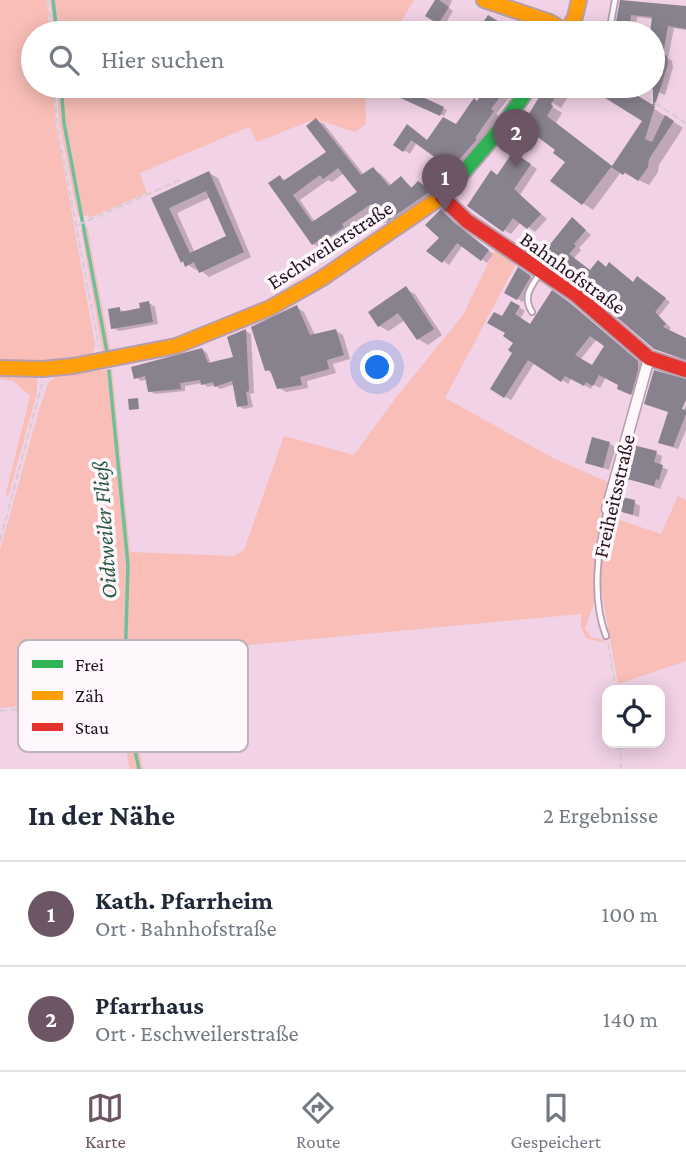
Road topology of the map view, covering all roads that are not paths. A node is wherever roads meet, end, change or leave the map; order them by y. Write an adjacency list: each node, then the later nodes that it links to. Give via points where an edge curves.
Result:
1 (484, 0): 4 (street)
2 (579, 0): 5 (street)
3 (615, 0): 6 (lane)
4 (547, 21)
5 (571, 21)
6 (611, 21)
7 (522, 98): 8 (street, Eschweilerstraße)
8 (442, 197): 9 (street, Bahnhofstraße, via 467,221); 12 (street, Eschweilerstraße, via 270,308 176,346 43,369)
9 (540, 272): 10 (lane, via 527,295); 11 (street, Bahnhofstraße, via 575,294)
10 (532, 312)
11 (649, 358): 13 (street, Bahnhofstraße); 14 (street, Freiheitsstraße)
12 (0, 368)
13 (686, 370)
14 (607, 509): 15 (lane, Freiheitsstraße, via 597,570 600,620)
15 (606, 636)

